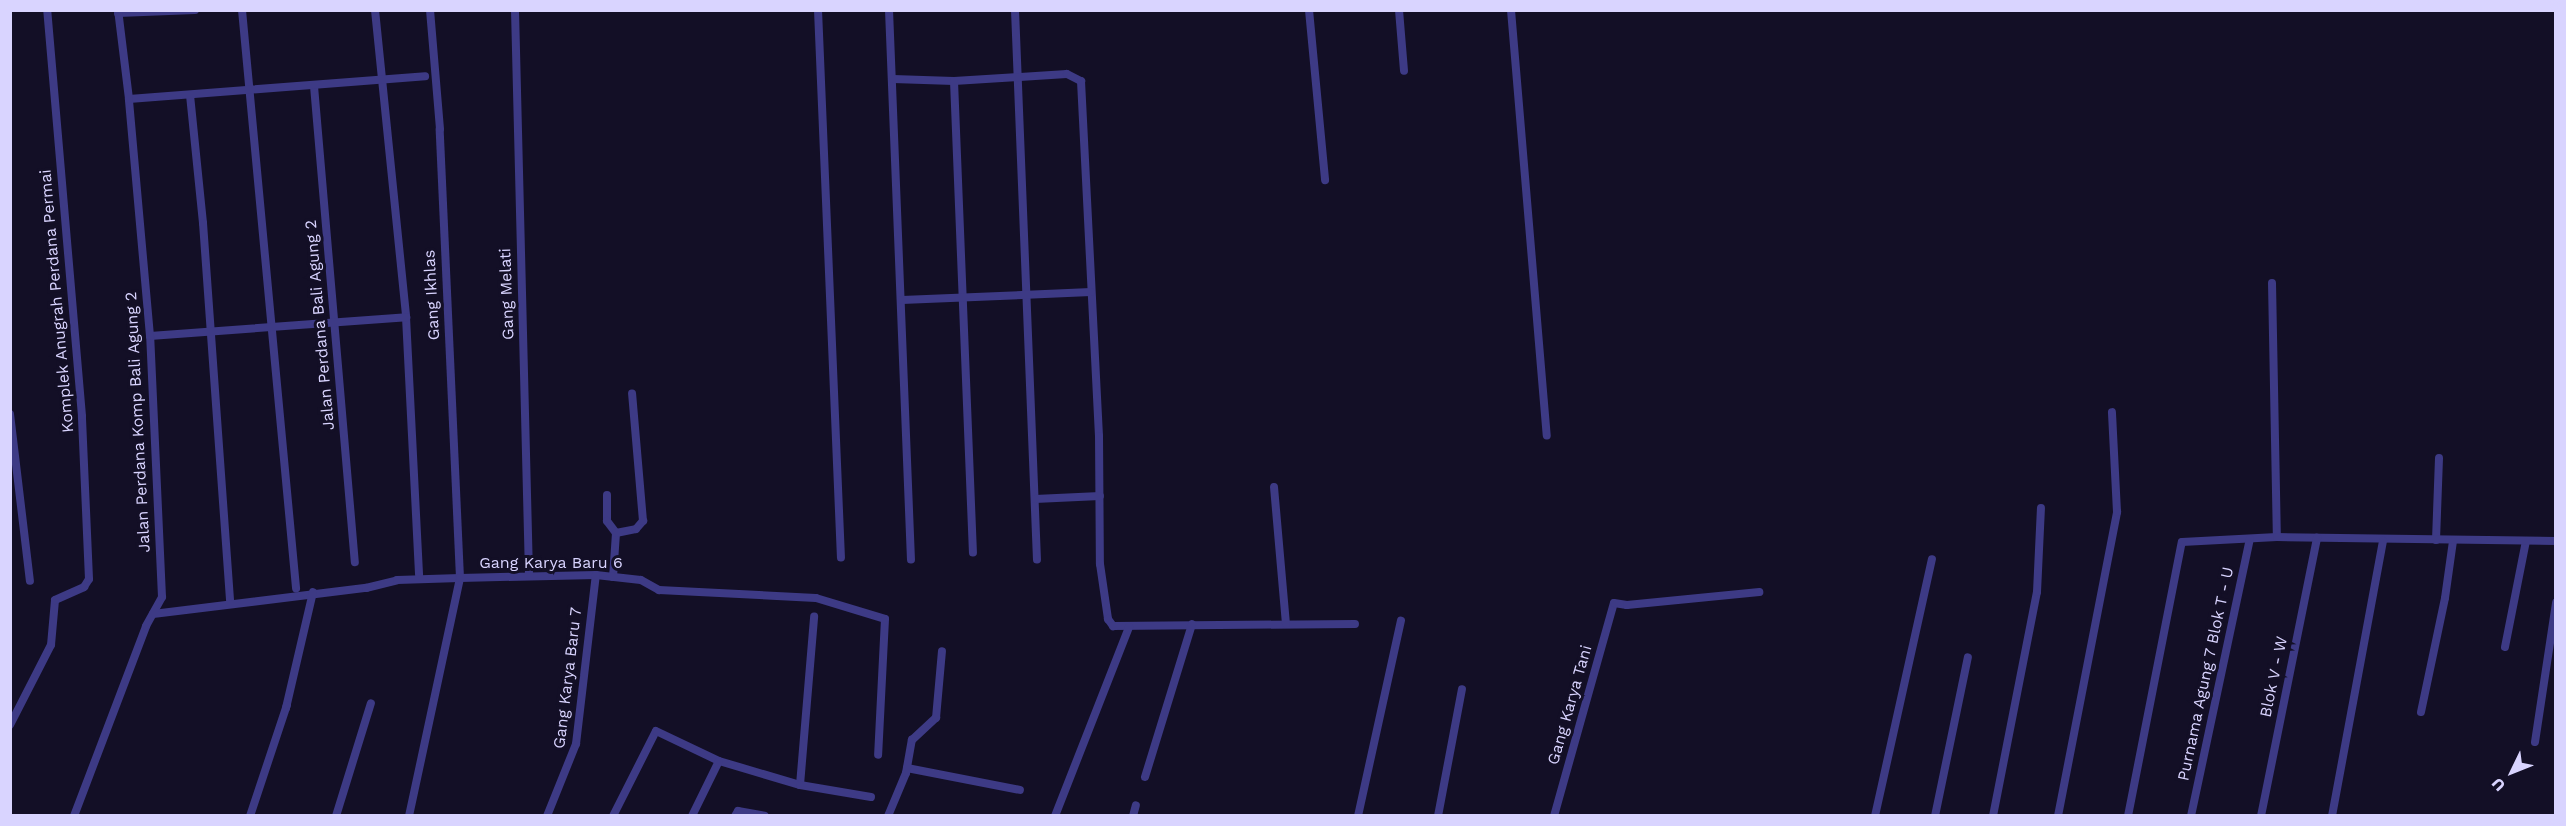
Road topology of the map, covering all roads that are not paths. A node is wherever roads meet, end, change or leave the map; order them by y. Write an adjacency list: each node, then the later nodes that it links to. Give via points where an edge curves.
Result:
1 (195, 10): 12 (street)
2 (242, 10): 21 (street)
3 (375, 10): 17 (street)
4 (430, 10): 65 (street, Gang Ikhlas, via 440,129)
5 (515, 10): 63 (street, Gang Melati)
6 (818, 10): 56 (street)
7 (888, 10): 18 (street)
8 (1015, 10): 16 (street)
9 (1310, 10): 24 (street)
10 (1399, 10): 14 (street)
11 (1511, 10): 38 (street)
12 (118, 12): 23 (street, Jalan Perdana Komp Bali Agung 2)
13 (48, 15): 85 (street, Komplek Anugrah Perdana Permai, via 82,416 89,579 87,585 55,600 51,645)
14 (1404, 71)
15 (425, 76): 17 (street)
16 (1018, 77): 19 (street); 26 (street, via 1067,74 1081,81); 27 (street)
17 (384, 80): 20 (street); 30 (street)
18 (893, 80): 19 (street); 29 (street)
19 (954, 81): 28 (street)
20 (314, 86): 21 (street); 31 (street, Jalan Perdana Bali Agung 2)
21 (252, 91): 22 (street); 32 (street)
22 (190, 95): 23 (street); 33 (street)
23 (129, 99): 34 (street, Jalan Perdana Komp Bali Agung 2)
24 (1324, 180)
25 (2272, 284): 47 (street)
26 (1090, 292): 27 (street); 43 (street)
27 (1029, 296): 28 (street); 44 (street)
28 (964, 298): 29 (street); 55 (street)
29 (902, 300): 58 (street)
30 (406, 317): 31 (street); 61 (street)
31 (334, 322): 32 (street); 60 (street, Jalan Perdana Bali Agung 2)
32 (272, 326): 33 (street); 67 (street)
33 (210, 330): 34 (street); 70 (street)
34 (150, 336): 72 (street, Jalan Perdana Komp Bali Agung 2, via 162,597)
35 (632, 393): 46 (street, via 643,521 636,529)
36 (2112, 412): 113 (street, via 2116,512)
37 (10, 414): 40 (street)
38 (1546, 435)
39 (2439, 458): 49 (street)
40 (14, 475): 66 (street)
41 (1274, 487): 75 (street)
42 (607, 495): 46 (street, via 607,521)
43 (1100, 496): 44 (street); 78 (street, via 1100,564 1108,619 1113,626)
44 (1035, 499): 59 (street)
45 (2041, 508): 112 (street, via 2037,592)
46 (616, 533): 64 (street)
47 (2277, 537): 48 (street); 50 (street)
48 (2250, 539): 114 (street, via 2186,540 2179,546); 115 (street, Purnama Agung 7 Blok T - U)
49 (2436, 540): 51 (street); 52 (street)
50 (2317, 541): 51 (street); 116 (street, Blok V - W)
51 (2383, 541): 117 (street)
52 (2453, 541): 53 (street); 84 (street)
53 (2526, 541): 54 (street); 79 (street)
54 (2556, 541)
55 (973, 553)
56 (841, 558)
57 (1932, 559): 110 (street)
58 (910, 560)
59 (1037, 560)
60 (355, 562)
61 (419, 575)
62 (596, 575): 63 (street, Gang Karya Baru 6); 64 (street, Gang Karya Baru 6); 99 (street, Gang Karya Baru 7, via 576,744)
63 (529, 576): 65 (street, Gang Karya Baru 6)
64 (613, 577): 87 (street, Gang Karya Baru 6, via 641,580 659,590 816,598 885,619)
65 (460, 578): 68 (street, via 397,580 366,588); 98 (street, Gang Karya Baru 6)
66 (30, 581)
67 (296, 588)
68 (313, 592): 70 (street); 96 (street, via 286,707)
69 (1759, 592): 109 (street, Gang Karya Tani, via 1614,603)
70 (230, 603): 72 (street)
71 (2556, 603): 86 (street)
72 (153, 614): 95 (street, Jalan Perdana Komp Bali Agung 2)
73 (814, 617): 91 (street)
74 (1401, 621): 107 (street)
75 (1286, 623): 76 (street); 77 (street)
76 (1192, 624): 78 (street); 90 (street)
77 (1355, 624)
78 (1129, 627): 105 (street)
79 (2505, 647)
80 (942, 651): 89 (street, via 936,718 912,740)
81 (1968, 657): 111 (street)
82 (1462, 689): 108 (street)
83 (371, 703): 97 (street)
84 (2421, 712)
85 (10, 725)
86 (2535, 742)
87 (878, 755)
88 (719, 761): 91 (street); 100 (street, via 654,732); 101 (street)
89 (907, 768): 92 (street); 104 (street)
90 (1145, 777)
91 (800, 785): 93 (street)
92 (1020, 790)
93 (871, 797)
94 (1137, 805): 106 (street)
95 (74, 816)
96 (250, 816)
97 (336, 816)
98 (409, 816)
99 (547, 816)
100 (613, 816)
101 (693, 816)
102 (735, 816): 103 (street, via 738,811)
103 (765, 816)
104 (888, 816)
105 (1055, 816)
106 (1133, 816)
107 (1358, 816)
108 (1438, 816)
109 (1554, 816)
110 (1875, 816)
111 (1935, 816)
112 (1993, 816)
113 (2058, 816)
114 (2128, 816)
115 (2191, 816)
116 (2261, 816)
117 (2332, 816)

